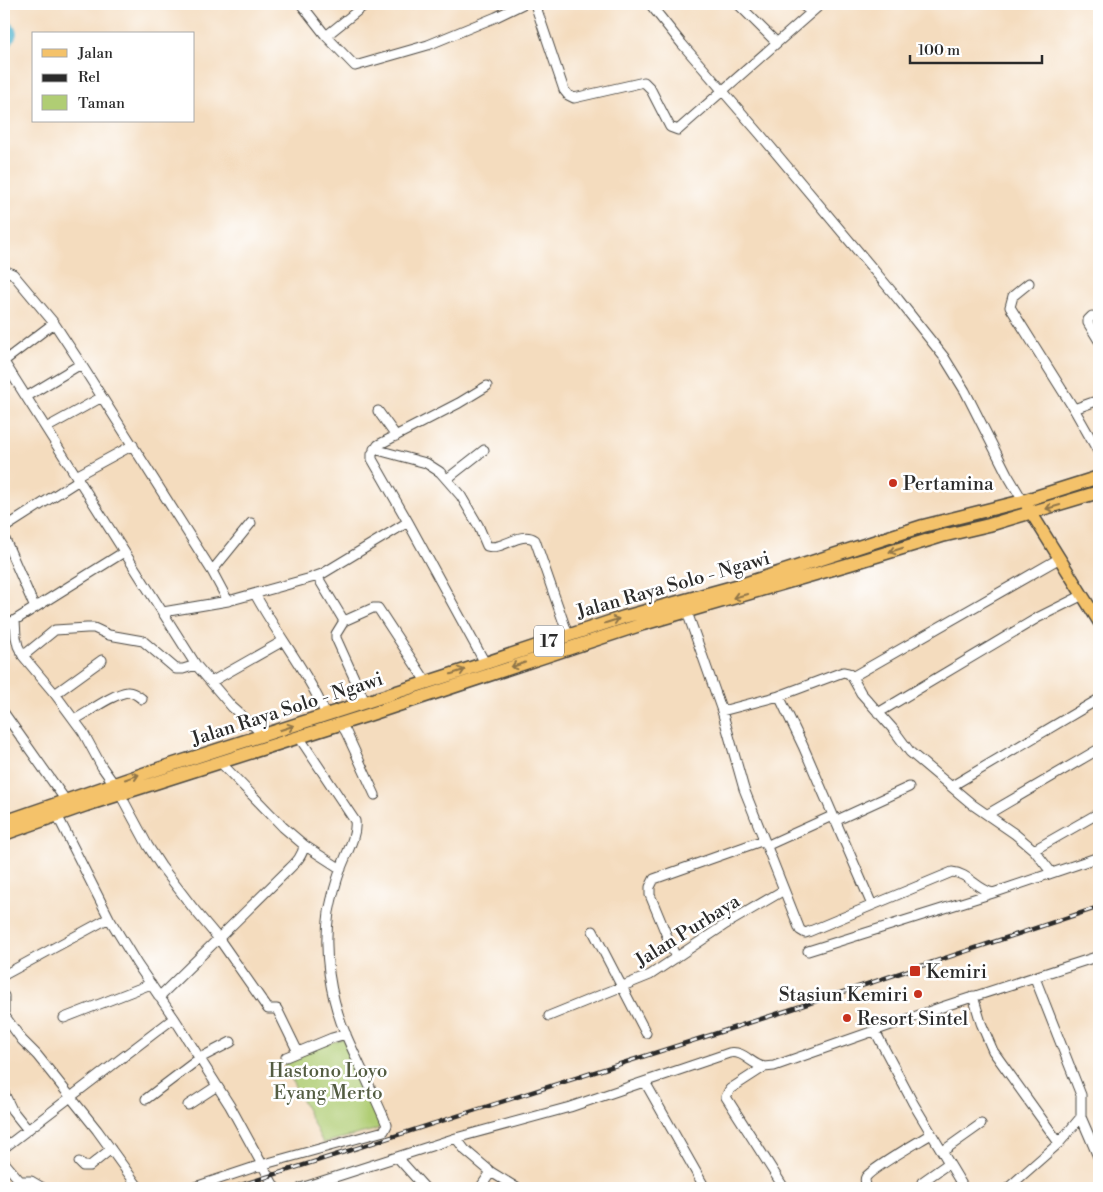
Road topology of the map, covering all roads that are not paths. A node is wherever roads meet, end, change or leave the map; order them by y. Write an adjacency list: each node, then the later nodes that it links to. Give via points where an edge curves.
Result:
1 (300, 4): 10 (street)
2 (366, 4): 10 (street)
3 (523, 4): 10 (street, via 428,45 355,66)
4 (535, 4): 12 (street, via 564,90 574,98 644,82 670,127 678,130)
5 (650, 4): 12 (street)
6 (738, 4): 11 (street)
7 (801, 4): 9 (street)
8 (821, 4): 9 (street)
9 (811, 12): 11 (street)
10 (326, 36)
11 (776, 42): 12 (street)
12 (723, 91): 36 (street, via 944,357)
13 (4, 270): 16 (street, via 13,274)
14 (1029, 282): 24 (street, via 1013,296 1010,307)
15 (1092, 316): 17 (street, via 1088,322)
16 (54, 323): 18 (street); 19 (street)
17 (1099, 341)
18 (4, 362): 21 (street)
19 (81, 364): 21 (street); 22 (street)
20 (487, 386): 27 (street)
21 (26, 396): 26 (street)
22 (102, 397): 26 (street); 28 (street)
23 (1099, 400): 24 (street)
24 (1074, 409): 31 (street)
25 (378, 411): 27 (street)
26 (46, 428): 33 (street)
27 (396, 436): 29 (street)
28 (133, 445): 33 (street); 44 (street)
29 (374, 450): 34 (street, via 426,463); 38 (street, via 372,459 375,466)
30 (484, 450): 34 (street)
31 (1099, 453)
32 (1099, 477): 36 (highway, Jalan Raya Solo - Ngawi / 17)
33 (78, 478): 40 (street); 42 (street)
34 (447, 479): 56 (street, via 470,510 487,546 498,546 525,537 535,540)
35 (1099, 492): 37 (highway, Jalan Raya Solo - Ngawi / 17, one-way to 37)
36 (1024, 501): 37 (main road); 56 (highway, Jalan Raya Solo - Ngawi / 17, one-way to 36, via 756,580 923,526)
37 (1032, 513): 43 (main road); 51 (highway, Jalan Raya Solo - Ngawi / 17, one-way to 51, via 942,536)
38 (408, 522): 45 (street); 60 (street)
39 (251, 523): 44 (street)
40 (4, 528)
41 (4, 537): 49 (street)
42 (124, 552): 49 (street); 50 (street)
43 (1060, 558): 47 (main road); 62 (street)
44 (212, 571): 48 (street)
45 (317, 576): 46 (street); 53 (street)
46 (255, 594): 48 (street); 57 (street)
47 (1083, 595): 54 (main road); 72 (street, via 1022,626)
48 (228, 601): 50 (street)
49 (35, 608): 52 (street)
50 (163, 612): 61 (street)
51 (687, 612): 70 (street); 75 (highway, Jalan Raya Solo - Ngawi / 17, one-way to 75)
52 (15, 620): 55 (street); 58 (street, via 16,637)
53 (344, 621): 64 (street, via 378,608); 69 (street, via 336,638)
54 (1099, 622)
55 (4, 628)
56 (568, 635): 60 (highway, Jalan Raya Solo - Ngawi / 17)
57 (283, 641): 63 (street); 73 (street)
58 (23, 656): 61 (street, via 55,630 94,628 109,635 143,641 176,669); 65 (street)
59 (102, 660): 65 (street)
60 (485, 663): 64 (highway, Jalan Raya Solo - Ngawi / 17, one-way to 60)
61 (196, 665): 63 (street)
62 (852, 677): 66 (street, via 844,672); 72 (street)
63 (211, 682): 76 (street, via 232,707)
64 (427, 682): 69 (highway, Jalan Raya Solo - Ngawi / 17)
65 (55, 694): 74 (street)
66 (780, 696): 70 (street); 88 (street)
67 (142, 699): 74 (street, via 128,692)
68 (1099, 699): 80 (street)
69 (365, 702): 73 (highway, Jalan Raya Solo - Ngawi / 17)
70 (722, 711): 91 (street, via 744,788)
71 (4, 713): 84 (street)
72 (878, 713): 80 (street, via 910,752)
73 (326, 715): 76 (highway, Jalan Raya Solo - Ngawi / 17, one-way to 73)
74 (74, 720): 82 (street)
75 (341, 724): 77 (highway, Jalan Raya Solo - Ngawi / 17); 83 (street)
76 (264, 735): 82 (highway, Jalan Raya Solo - Ngawi / 17, one-way to 76)
77 (299, 737): 79 (highway, Jalan Raya Solo - Ngawi / 17); 95 (street, via 355,821)
78 (1099, 749): 87 (street)
79 (220, 762): 82 (highway, Jalan Raya Solo - Ngawi / 17); 92 (street, via 283,827)
80 (952, 786): 87 (street)
81 (909, 787): 88 (street)
82 (117, 789): 84 (highway, Jalan Raya Solo - Ngawi / 17); 102 (street, via 161,866)
83 (375, 795)
84 (69, 805): 85 (highway, Jalan Raya Solo - Ngawi / 17)
85 (54, 810): 89 (highway, Jalan Raya Solo - Ngawi / 17); 90 (highway, Jalan Raya Solo - Ngawi / 17); 100 (street)
86 (1099, 813): 93 (street)
87 (988, 814): 93 (street)
88 (834, 818): 91 (street); 99 (street)
89 (4, 822)
90 (4, 834)
91 (765, 843): 97 (street); 105 (street, via 654,879 650,896)
92 (304, 844): 95 (street); 102 (street, via 300,858)
93 (1034, 850): 96 (street)
94 (1099, 857): 96 (street)
95 (341, 869): 119 (street, via 329,914 328,948 336,1006)
96 (1051, 872): 98 (street)
97 (784, 890): 99 (street, via 799,928 805,933); 105 (street, Jalan Purbaya)
98 (993, 893): 99 (street, via 961,873 952,872); 103 (street)
99 (872, 905)
100 (109, 918): 106 (street); 108 (street)
101 (593, 931): 109 (street)
102 (219, 939): 112 (street); 121 (street, via 268,1009 276,1009)
103 (808, 950)
104 (1099, 956): 107 (street)
105 (676, 958): 109 (street, Jalan Purbaya, via 650,975)
106 (4, 975)
107 (1035, 978): 111 (street); 131 (street, via 1081,1095)
108 (150, 984): 112 (street); 115 (street)
109 (622, 985): 114 (street, Jalan Purbaya); 118 (street)
110 (4, 996): 113 (street)
111 (973, 996): 117 (street); 136 (street, via 993,1051)
112 (160, 997): 116 (street)
113 (4, 1014): 128 (street)
114 (549, 1016)
115 (64, 1018)
116 (174, 1018): 123 (street); 128 (street)
117 (875, 1030): 124 (street); 134 (street)
118 (646, 1033)
119 (346, 1034): 121 (street); 145 (street, via 386,1128)
120 (231, 1042): 123 (street)
121 (298, 1052): 122 (street)
122 (286, 1057)
123 (200, 1058): 126 (street); 129 (street)
124 (764, 1067): 125 (street, via 733,1052); 157 (street, via 730,1088 726,1098)
125 (645, 1082): 135 (street, via 570,1107); 156 (street)
126 (217, 1086): 130 (street); 145 (street)
127 (4, 1093): 133 (street, via 12,1110)
128 (71, 1098): 133 (street); 138 (street)
129 (146, 1099)
130 (188, 1105)
131 (1081, 1117): 136 (street); 141 (street)
132 (982, 1124): 139 (street)
133 (28, 1130): 137 (street)
134 (931, 1134): 139 (street); 158 (street, via 866,1177)
135 (456, 1138): 140 (street); 146 (street)
136 (1059, 1143): 160 (street)
137 (4, 1148)
138 (112, 1149): 143 (street, via 90,1166); 149 (street)
139 (943, 1151): 144 (street)
140 (398, 1158): 152 (street); 153 (street)
141 (1099, 1158)
142 (4, 1162): 148 (street, via 20,1181 31,1181)
143 (79, 1162)
144 (949, 1163): 147 (street); 159 (street)
145 (261, 1165): 150 (street); 151 (street)
146 (491, 1172): 154 (street); 155 (street)
147 (922, 1182)
148 (43, 1188)
149 (139, 1188)
150 (192, 1188)
151 (275, 1188)
152 (301, 1188)
153 (425, 1188)
154 (480, 1188)
155 (517, 1188)
156 (705, 1188)
157 (784, 1188)
158 (867, 1188)
159 (964, 1188)
160 (1008, 1188)

